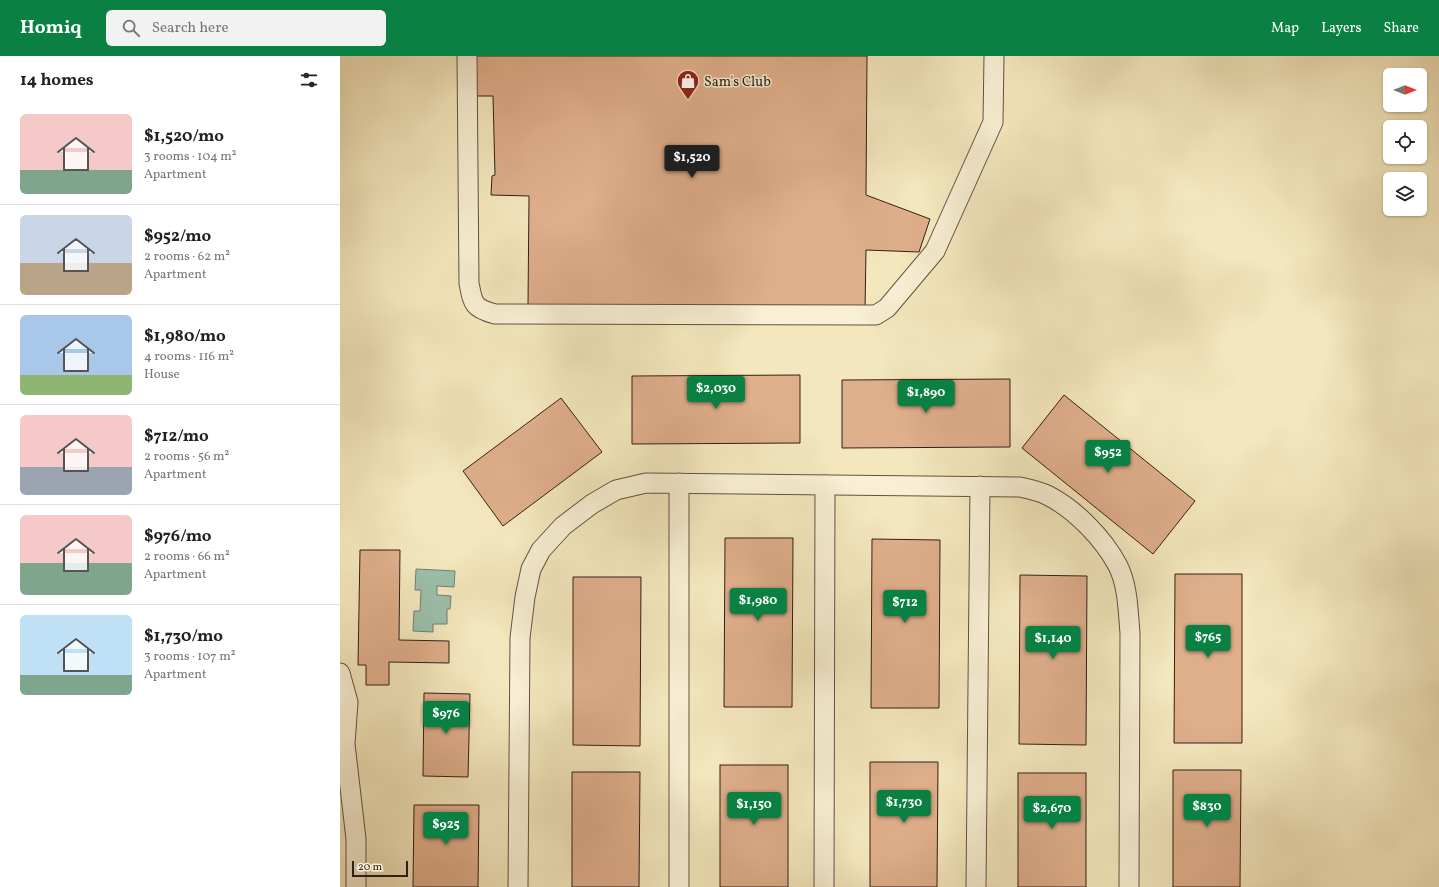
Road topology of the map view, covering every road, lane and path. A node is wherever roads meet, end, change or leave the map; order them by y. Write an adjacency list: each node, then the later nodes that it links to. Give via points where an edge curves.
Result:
1 (467, 56): 2 (lane, via 469,283 473,302 482,310 495,314 876,315 887,308 935,251 993,122)
2 (994, 56)
3 (678, 483): 4 (lane); 9 (lane, via 646,483 616,490 592,504 563,526 541,550 531,569 524,597 520,638); 10 (lane)
4 (825, 485): 5 (lane); 11 (lane)
5 (980, 486): 12 (lane); 13 (lane, via 1020,487 1046,494 1074,512 1098,537 1118,567 1127,595 1130,633)
6 (340, 673): 7 (lane, via 348,702)
7 (343, 741): 8 (lane, via 356,839)
8 (356, 887)
9 (518, 887)
10 (678, 887)
11 (824, 887)
12 (976, 887)
13 (1129, 887)

